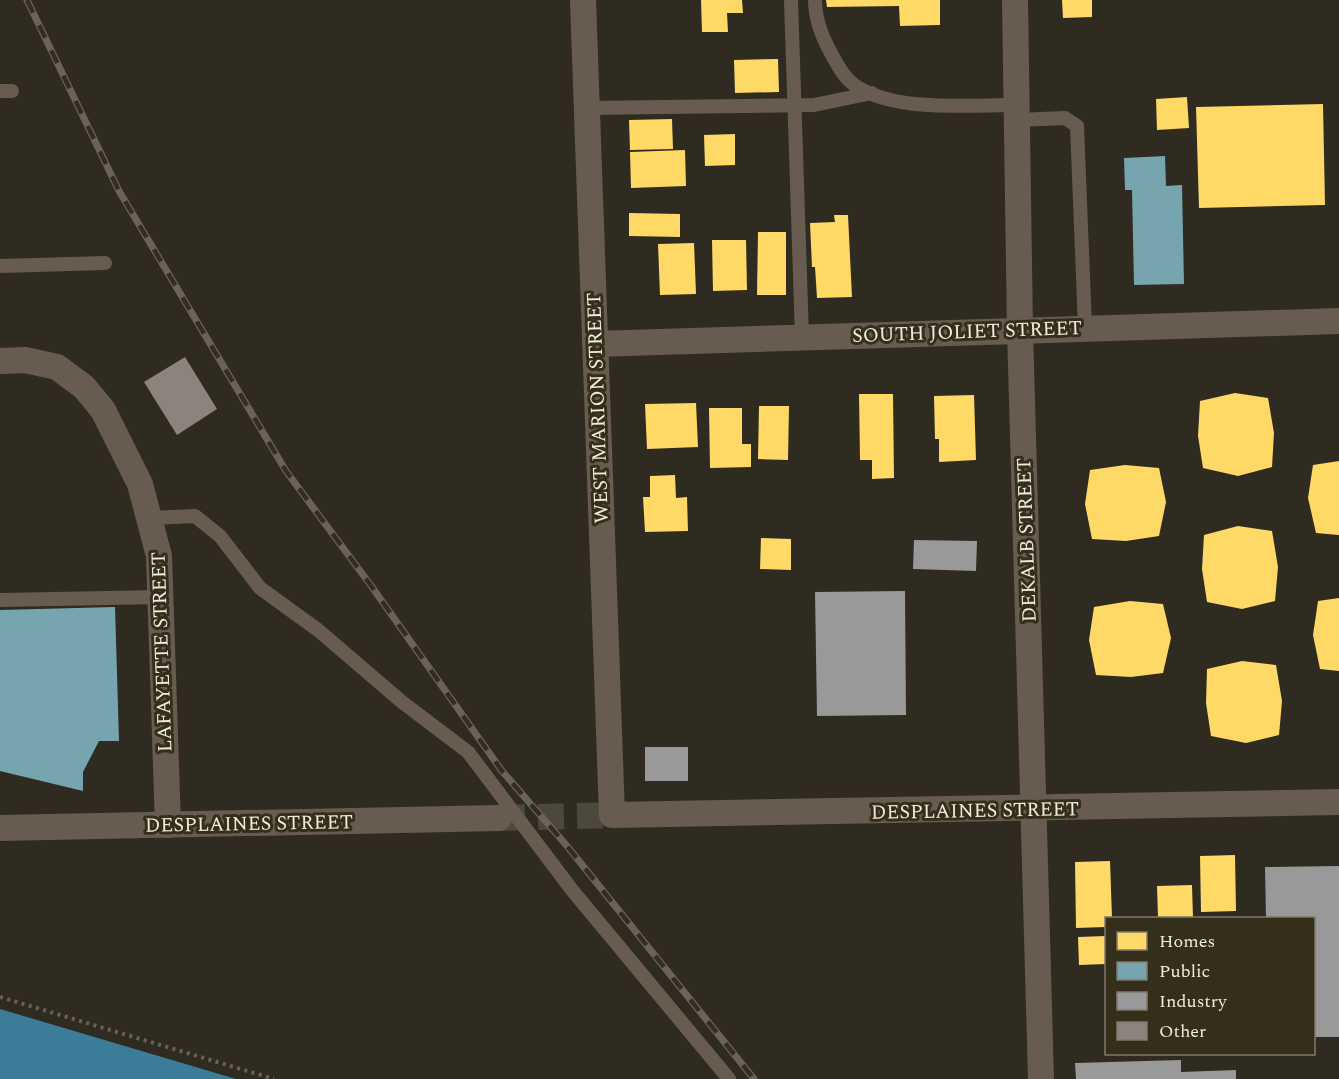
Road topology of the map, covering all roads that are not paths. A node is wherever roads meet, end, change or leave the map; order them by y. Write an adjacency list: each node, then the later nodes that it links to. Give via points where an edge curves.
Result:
1 (583, 0): 7 (street, WEST MARION STREET)
2 (790, 0): 6 (lane)
3 (815, 0): 5 (lane, via 821,30 841,71 858,88)
4 (1015, 0): 8 (street, DEKALB STREET)
5 (873, 93): 6 (lane, via 814,105); 8 (lane, via 890,100)
6 (793, 105): 7 (lane); 14 (lane)
7 (586, 108): 15 (street, WEST MARION STREET)
8 (1017, 112): 12 (lane, via 1065,117 1077,126); 13 (street, DEKALB STREET)
9 (105, 263): 10 (lane)
10 (0, 266)
11 (1339, 321): 12 (street, SOUTH JOLIET STREET)
12 (1084, 327): 13 (street, SOUTH JOLIET STREET)
13 (1020, 329): 14 (street, SOUTH JOLIET STREET); 21 (street, DEKALB STREET)
14 (801, 337): 15 (street, SOUTH JOLIET STREET)
15 (595, 344): 22 (street, WEST MARION STREET)
16 (0, 361): 17 (street, LAFAYETTE STREET, via 25,360 57,367 84,387 103,410 140,484)
17 (151, 518): 18 (street, LAFAYETTE STREET, via 159,556); 26 (lane, via 195,516 220,536 260,588 468,752 572,890)
18 (161, 597): 19 (lane); 24 (street, LAFAYETTE STREET)
19 (0, 600)
20 (1339, 802): 21 (street, DESPLAINES STREET)
21 (1033, 810): 22 (street, DESPLAINES STREET); 27 (street, DEKALB STREET)
22 (612, 815)
23 (499, 818): 24 (street, DESPLAINES STREET)
24 (168, 825): 25 (street, DESPLAINES STREET)
25 (0, 828)
26 (729, 1079)
27 (1041, 1079)

